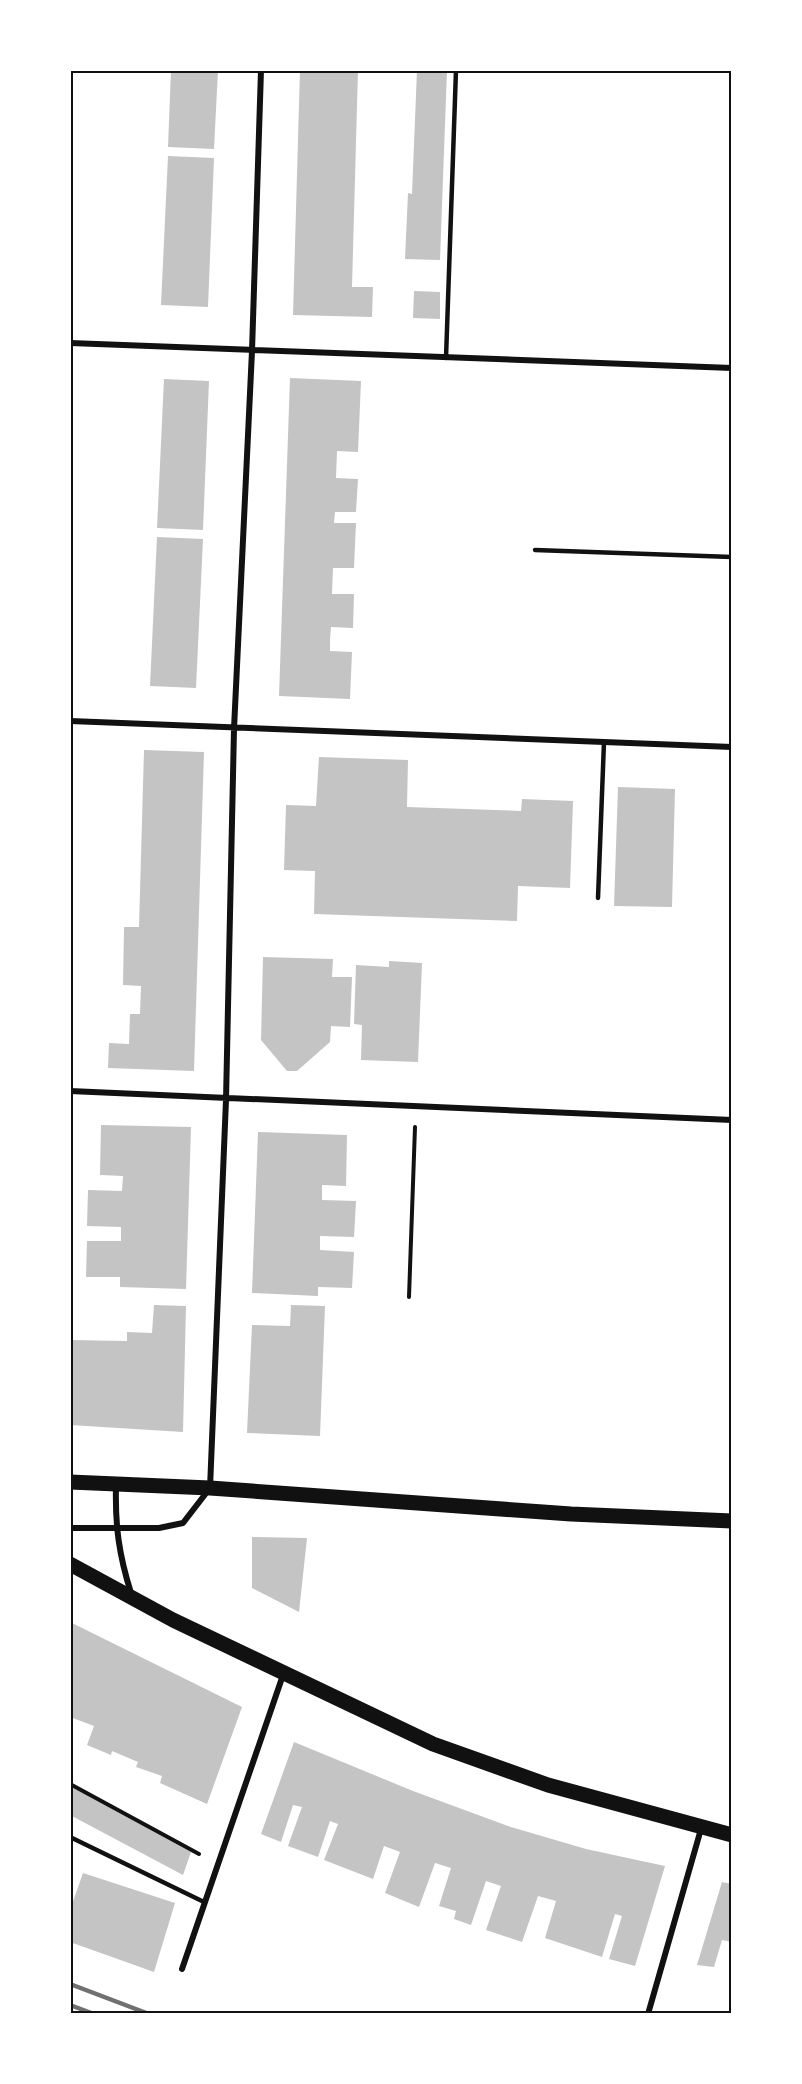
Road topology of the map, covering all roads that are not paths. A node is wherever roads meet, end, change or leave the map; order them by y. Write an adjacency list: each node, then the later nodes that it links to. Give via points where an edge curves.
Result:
1 (261, 70): 4 (street)
2 (456, 70): 5 (lane)
3 (70, 343): 4 (street)
4 (252, 351): 5 (street); 10 (street)
5 (446, 358): 6 (street)
6 (732, 368)
7 (535, 550): 8 (lane)
8 (732, 557)
9 (70, 721): 10 (street)
10 (234, 729): 11 (street); 15 (street)
11 (604, 742): 12 (street); 13 (lane)
12 (732, 747)
13 (598, 898)
14 (70, 1091): 15 (street)
15 (226, 1100): 16 (street); 19 (street)
16 (732, 1120)
17 (70, 1482): 18 (main road)
18 (116, 1483): 19 (main road); 21 (street)
19 (210, 1488): 20 (main road, via 571,1514); 21 (street, via 183,1523 159,1528)
20 (732, 1521)
21 (115, 1527): 22 (street); 24 (street)
22 (70, 1528)
23 (70, 1564): 24 (main road)
24 (133, 1600): 25 (main road)
25 (284, 1673): 26 (main road, via 433,1744 548,1785); 29 (street)
26 (701, 1829): 27 (main road); 31 (street)
27 (732, 1836)
28 (70, 1837): 29 (lane)
29 (204, 1902): 30 (street)
30 (182, 1969)
31 (648, 2013)

